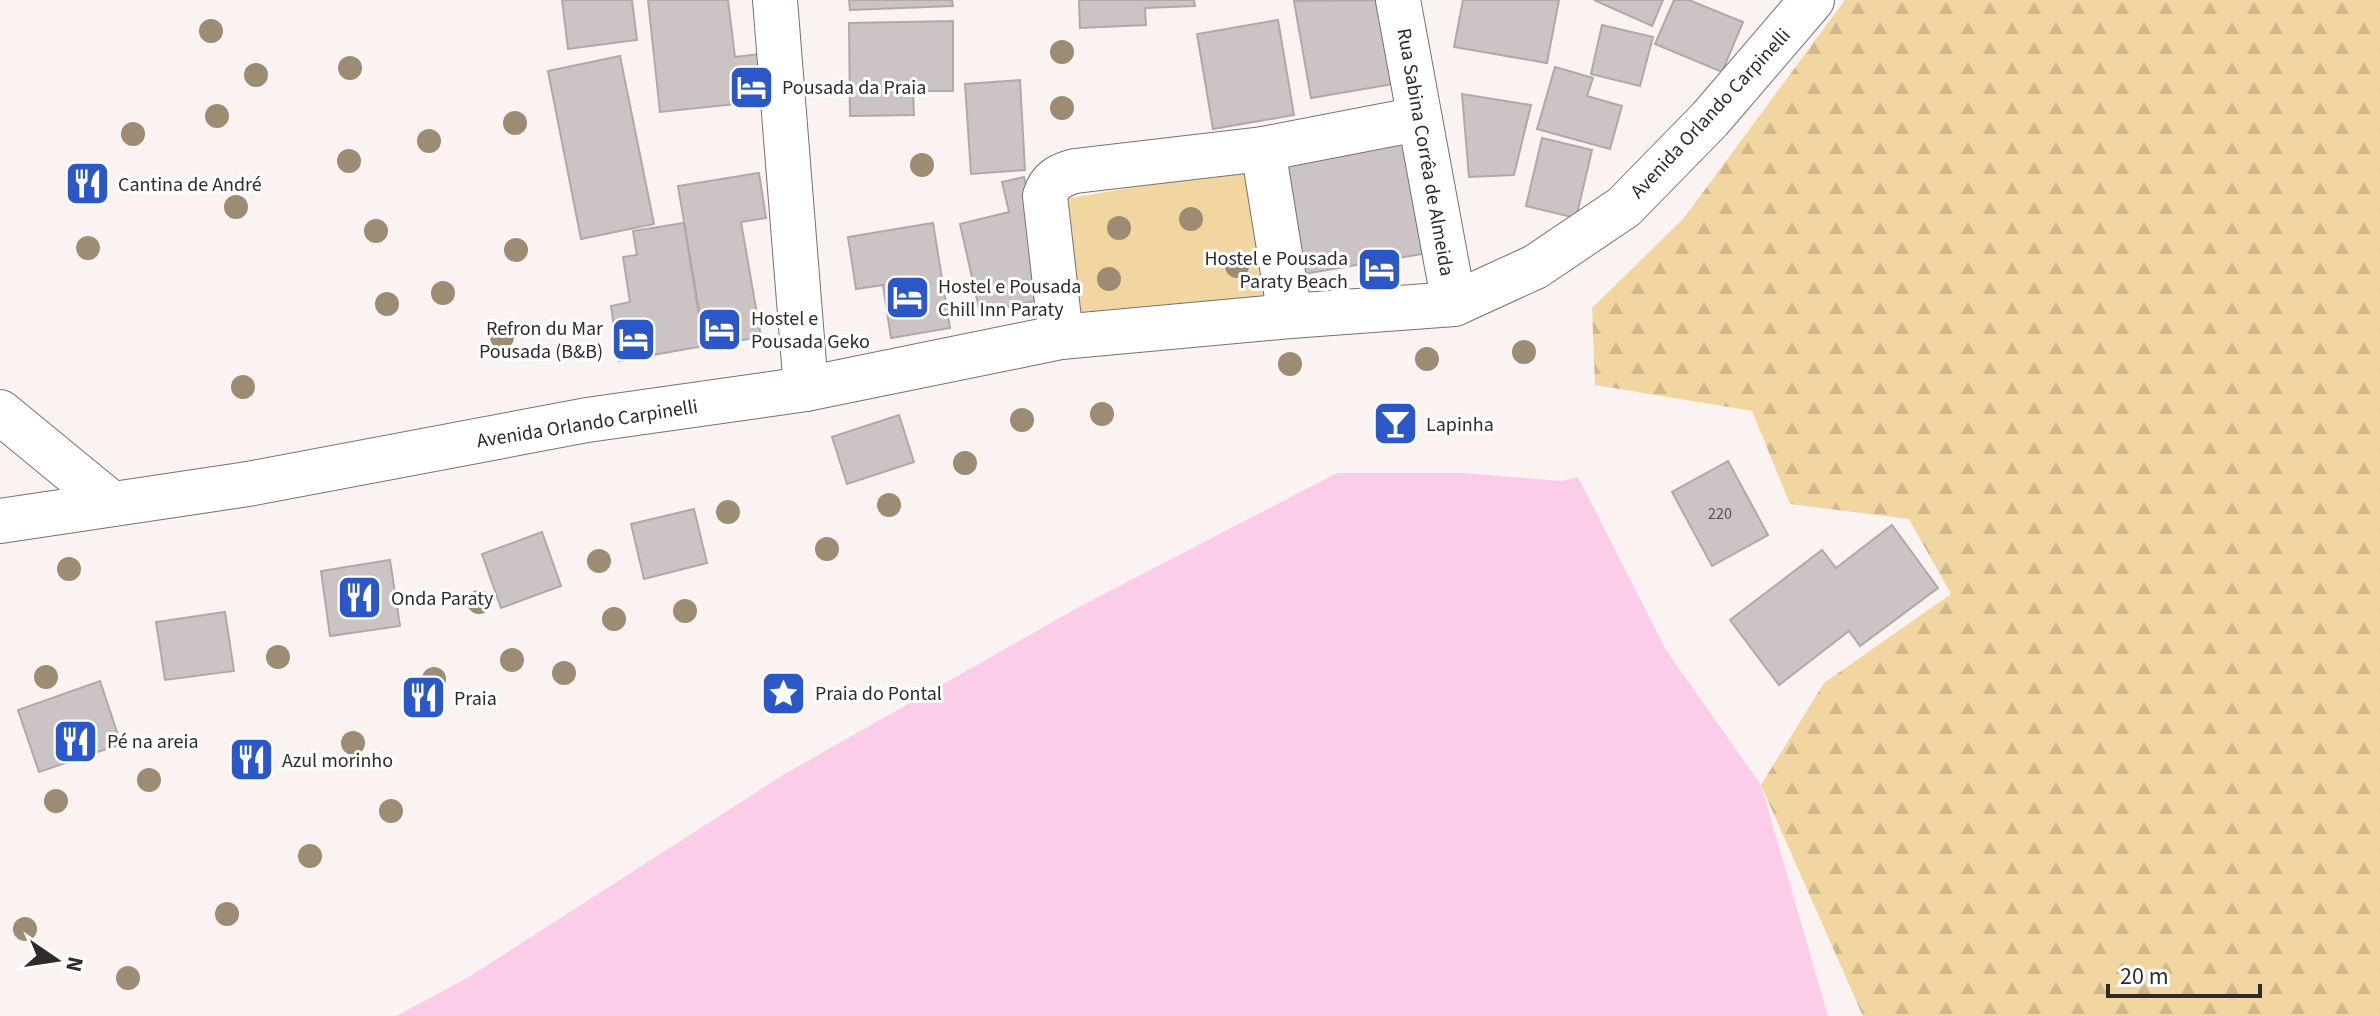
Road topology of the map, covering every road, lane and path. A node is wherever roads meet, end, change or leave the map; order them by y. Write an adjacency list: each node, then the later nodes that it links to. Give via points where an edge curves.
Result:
1 (775, 0): 9 (street)
2 (1398, 0): 4 (street, Rua Sabina Corrêa de Almeida)
3 (1812, 0): 6 (street, Avenida Orlando Carpinelli, via 1710,119 1624,207 1535,267)
4 (1418, 119): 5 (street); 6 (street, Rua Sabina Corrêa de Almeida)
5 (1263, 149): 7 (street); 8 (street, via 1075,171 1049,185 1045,196)
6 (1454, 304): 7 (street, Avenida Orlando Carpinelli)
7 (1290, 316): 8 (street, Avenida Orlando Carpinelli)
8 (1061, 337): 9 (street, Avenida Orlando Carpinelli)
9 (806, 389): 11 (street, Avenida Orlando Carpinelli, via 587,420)
10 (0, 412): 11 (street)
11 (112, 504): 12 (street, Avenida Orlando Carpinelli)
12 (0, 521)

